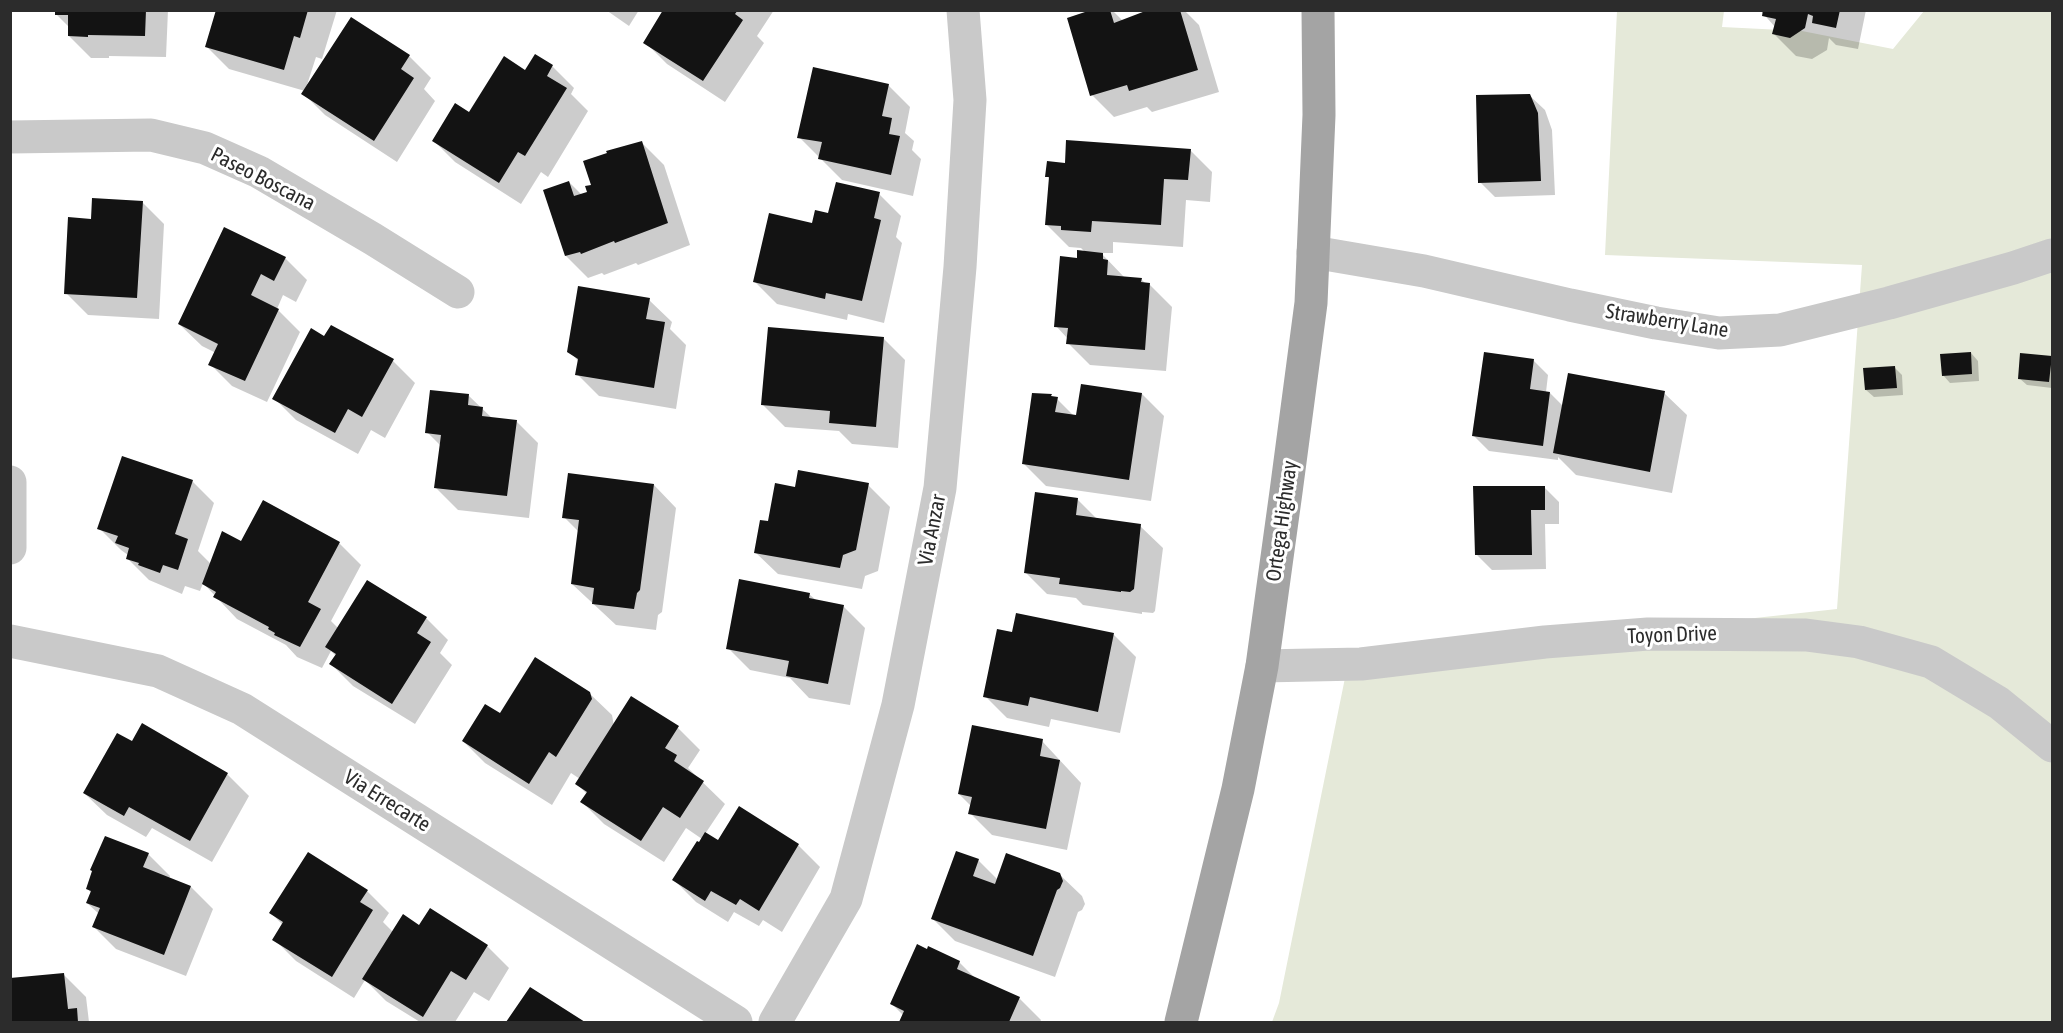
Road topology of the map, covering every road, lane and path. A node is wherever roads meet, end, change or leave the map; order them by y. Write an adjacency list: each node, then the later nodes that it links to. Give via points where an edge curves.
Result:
1 (963, 10): 13 (street, Via Anzar, via 970,100 960,267 938,499 898,705 846,899)
2 (1318, 10): 4 (main road, Ortega Highway, via 1320,115)
3 (10, 137): 6 (street, Paseo Boscana, via 151,135 205,148 259,172)
4 (1313, 252): 5 (street, Strawberry Lane, via 1424,271 1719,333 1780,330); 10 (main road, Ortega Highway, via 1311,303)
5 (2052, 255)
6 (458, 292)
7 (10, 482): 8 (street)
8 (10, 548)
9 (10, 641): 12 (street, Via Errecarte, via 158,671 242,709)
10 (1262, 666): 11 (street, Toyon Drive, via 1361,664 1648,634 1806,635 1859,642 1931,662 1999,703); 14 (main road, Ortega Highway, via 1238,789)
11 (2052, 746)
12 (736, 1023)
13 (775, 1023)
14 (1181, 1023)

